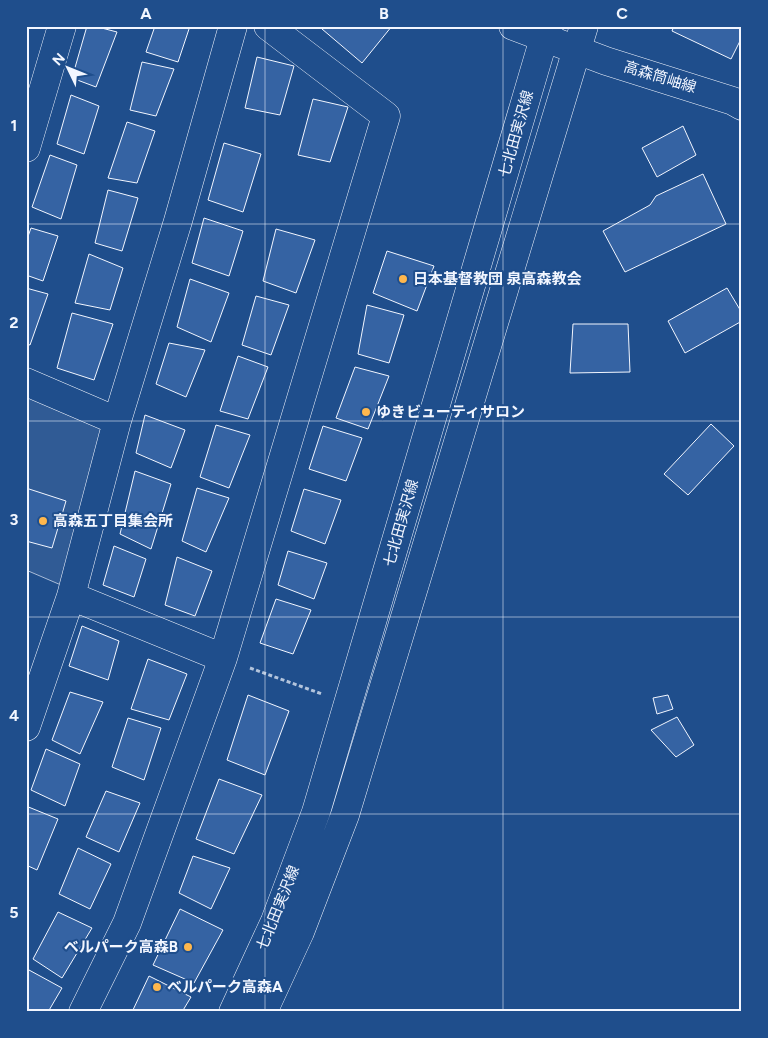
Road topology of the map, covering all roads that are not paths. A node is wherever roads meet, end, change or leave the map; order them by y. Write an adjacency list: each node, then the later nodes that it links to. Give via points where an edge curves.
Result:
1 (62, 26): 8 (street)
2 (233, 26): 10 (street)
3 (268, 26): 12 (street, via 386,116)
4 (514, 26): 5 (street, 高森筒岫線)
5 (546, 32): 6 (street, 高森筒岫線); 15 (street, 七北田実沢線, via 316,812 275,921)
6 (581, 38): 7 (street, 高森筒岫線); 16 (street, via 345,815 300,932)
7 (742, 106)
8 (26, 148)
9 (26, 382): 10 (street)
10 (117, 421): 11 (street)
11 (71, 596): 12 (street); 13 (street)
12 (223, 658): 14 (street, via 127,923)
13 (26, 727)
14 (83, 1012)
15 (233, 1012)
16 (263, 1012)

